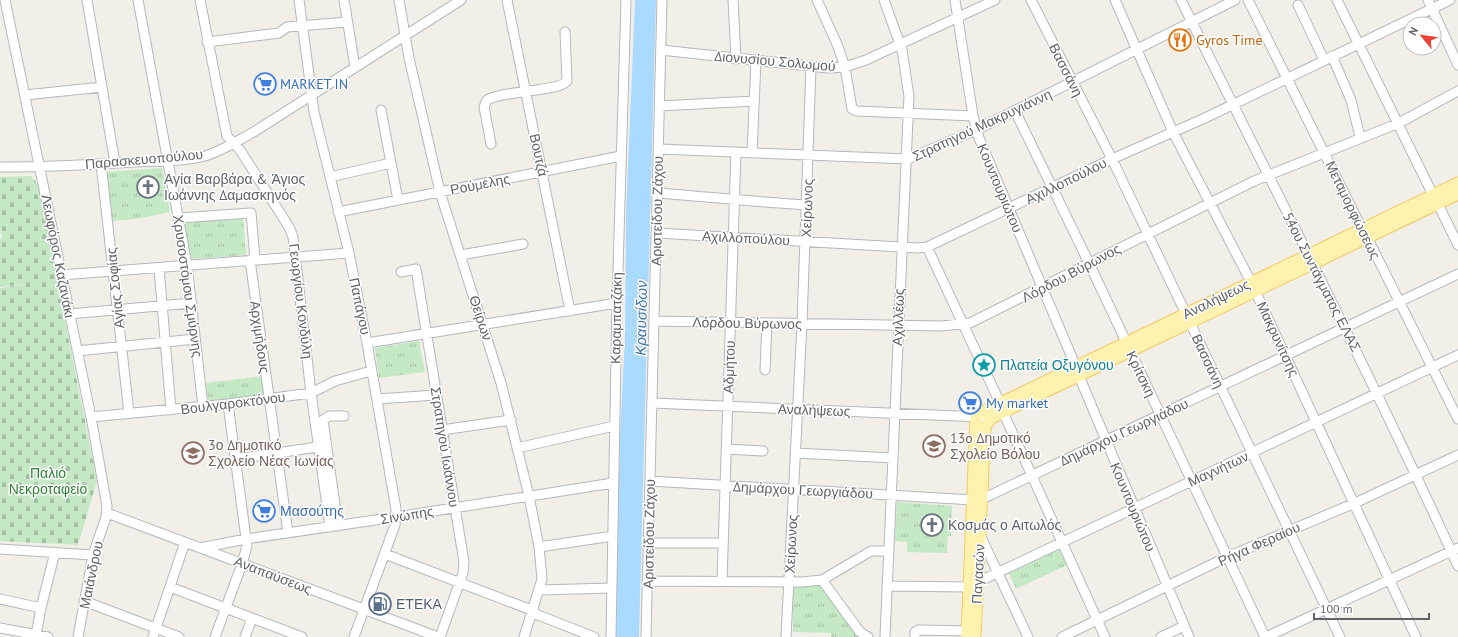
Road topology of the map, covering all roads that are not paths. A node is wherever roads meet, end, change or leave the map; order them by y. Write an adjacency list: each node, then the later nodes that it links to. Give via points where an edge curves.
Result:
1 (5, 0): 49 (street, Λεωφόρος Καζανάκι)
2 (87, 0): 46 (street)
3 (138, 0): 72 (street, Χρυσοστόμου Σμύρνης)
4 (200, 0): 32 (street, Γεωργίου Κονδύλη)
5 (299, 0): 29 (street, Παπάγου)
6 (344, 0): 27 (street)
7 (399, 0): 31 (street, Θείρων)
8 (461, 0): 31 (street, Παρασκευοπούλου)
9 (507, 0): 47 (street, Βουτζά)
10 (626, 0): 69 (street, Καραμπατζάκη)
11 (662, 0): 35 (street, Αριστείδου Ζάχου)
12 (733, 0): 38 (street)
13 (817, 0): 43 (street)
14 (884, 0): 34 (street, Αχιλλέως)
15 (956, 0): 26 (street, Κουντουριώτου)
16 (995, 0): 26 (street, Διονυσίου Σολωμού)
17 (1031, 0): 45 (street, Βασσάνη)
18 (1115, 0): 36 (street, Μακρυνίτσης)
19 (1181, 0): 28 (street, 54ου Συντάγματος ΕΛΑΣ)
20 (1236, 0): 28 (street, Στρατηγού Μακρυγιάννη)
21 (1248, 0): 44 (street, Μεταμορφώσεως)
22 (1337, 0): 33 (street)
23 (1450, 0): 24 (street, Αχιλλοπούλου)
24 (1430, 4): 33 (street, Αχιλλοπούλου); 40 (street)
25 (1298, 5): 37 (street)
26 (958, 16): 34 (street, Διονυσίου Σολωμού); 57 (street, Κουντουριώτου)
27 (347, 22): 29 (street); 42 (street)
28 (1192, 22): 36 (street, Στρατηγού Μακρυγιάννη); 52 (street, 54ου Συντάγματος ΕΛΑΣ)
29 (304, 27): 32 (street, via 287,27 280,33); 50 (street, Παπάγου)
30 (565, 32): 47 (street, via 567,81 561,87)
31 (404, 36): 42 (street, Παρασκευοπούλου); 83 (street, Θείρων)
32 (207, 42): 62 (street, Γεωργίου Κονδύλη, via 226,133)
33 (1359, 43): 37 (street, Αχιλλοπούλου); 58 (street)
34 (900, 44): 43 (street, Διονυσίου Σολωμού, via 860,63); 56 (street, Αχιλλέως, via 908,82)
35 (661, 50): 38 (street, Διονυσίου Σολωμού); 53 (street, Αριστείδου Ζάχου)
36 (1136, 50): 45 (street, Στρατηγού Μακρυγιάννη); 60 (street, Μακρυνίτσης)
37 (1328, 58): 44 (street, Αχιλλοπούλου); 61 (street, via 1351,100)
38 (736, 59): 39 (street, Διονυσίου Σολωμού)
39 (756, 60): 41 (street, Διονυσίου Σολωμού); 51 (street)
40 (1458, 65)
41 (811, 66): 43 (street, Διονυσίου Σολωμού); 68 (street, Χείρωνος)
42 (355, 67): 50 (street, Παρασκευοπούλου)
43 (845, 67): 56 (street, via 849,102 853,110)
44 (1288, 78): 52 (street, Αχιλλοπούλου); 66 (street, Μεταμορφώσεως)
45 (1073, 82): 55 (street, Στρατηγού Μακρυγιάννη); 71 (street, Βασσάνη)
46 (102, 87): 49 (street); 74 (street)
47 (526, 91): 63 (street, via 487,100 484,107); 78 (street, Βουτζά)
48 (1458, 91): 58 (street, Λόρδου Βύρωνος)
49 (25, 95): 77 (street, Λεωφόρος Καζανάκι)
50 (311, 95): 62 (street, Παρασκευοπούλου); 80 (street, Παπάγου)
51 (754, 101): 53 (street); 67 (street)
52 (1232, 104): 60 (street, Αχιλλοπούλου); 79 (street, 54ου Συντάγματος ΕΛΑΣ)
53 (660, 106): 64 (street, Αριστείδου Ζάχου)
54 (381, 110): 73 (street)
55 (1016, 111): 59 (street, Στρατηγού Μακρυγιάννη); 82 (street, Κρίτσκη)
56 (908, 113): 57 (street); 70 (street, Αχιλλέως)
57 (973, 116): 59 (street, Κουντουριώτου)
58 (1399, 122): 61 (street, Λόρδου Βύρωνος); 86 (street)
59 (976, 130): 70 (street, Στρατηγού Μακρυγιάννη); 91 (street, Κουντουριώτου)
60 (1173, 132): 71 (street, Αχιλλοπούλου); 89 (street, Μακρυνίτσης)
61 (1360, 137): 66 (street, Λόρδου Βύρωνος)
62 (234, 143): 72 (street, Παρασκευοπούλου, via 206,155); 105 (street, Γεωργίου Κονδύλη, via 289,227)
63 (491, 144)
64 (659, 149): 65 (street, Στρατηγού Μακρυγιάννη); 84 (street, Αριστείδου Ζάχου)
65 (736, 152): 67 (street, Στρατηγού Μακρυγιάννη); 88 (street, Αδμήτου)
66 (1324, 152): 79 (street, Λόρδου Βύρωνος); 96 (street, Μεταμορφώσεως)
67 (752, 153): 68 (street, Στρατηγού Μακρυγιάννη)
68 (808, 155): 70 (street, Στρατηγού Μακρυγιάννη); 90 (street, Χείρωνος)
69 (621, 156): 78 (street, Ρούμελης); 119 (street, Καραμπατζάκη)
70 (906, 159): 101 (street, Αχιλλέως)
71 (1112, 159): 82 (street, Αχιλλοπούλου); 95 (street, Βασσάνη)
72 (168, 160): 74 (street, Παρασκευοπούλου); 93 (street, Χρυσοστόμου Σμύρνης)
73 (390, 162): 80 (street); 87 (street)
74 (115, 163): 75 (street, Παρασκευοπούλου)
75 (101, 164): 77 (street, Παρασκευοπούλου); 111 (street, Αγίας Σοφίας)
76 (0, 166): 77 (street, Παρασκευοπούλου)
77 (40, 167): 114 (street, Λεωφόρος Καζανάκι)
78 (542, 171): 83 (street, Ρούμελης); 122 (street, Βουτζά)
79 (1268, 174): 89 (street, Λόρδου Βύρωνος); 106 (street, 54ου Συντάγματος ΕΛΑΣ)
80 (330, 177): 92 (street, Παπάγου)
81 (1458, 183): 86 (main road, Αναλήψεως)
82 (1052, 187): 91 (street, Αχιλλοπούλου); 108 (street, Κρίτσκη)
83 (440, 192): 87 (street, Ρούμελης); 104 (street, Θείρων)
84 (658, 192): 88 (street); 94 (street, Αριστείδου Ζάχου)
85 (1458, 194): 86 (main road, Αναλήψεως)
86 (1435, 199): 96 (main road, Αναλήψεως); 100 (street)
87 (398, 200): 92 (street, Ρούμελης)
88 (735, 200): 90 (street); 97 (street, Αδμήτου)
89 (1210, 202): 95 (street, Λόρδου Βύρωνος); 115 (street, Μακρυνίτσης)
90 (807, 205): 98 (street, Χείρωνος)
91 (1009, 208): 102 (street, Αχιλλοπούλου); 116 (street, Κουντουριώτου)
92 (338, 212): 103 (street, Παπάγου)
93 (179, 218): 107 (street, Αρχιμήδους, via 251,213); 109 (street, Χρυσοστόμου Σμύρνης)
94 (657, 233): 97 (street, Αχιλλοπούλου); 125 (street, Αριστείδου Ζάχου)
95 (1148, 233): 108 (street, Λόρδου Βύρωνος); 124 (street, Βασσάνη)
96 (1364, 233): 106 (main road, Αναλήψεως); 117 (street, Μεταμορφώσεως)
97 (734, 238): 98 (street, Αχιλλοπούλου); 126 (street, Αδμήτου)
98 (805, 242): 101 (street, Αχιλλοπούλου); 128 (street, Χείρωνος)
99 (523, 244): 104 (street)
100 (1458, 245)
101 (901, 247): 102 (street, Αχιλλοπούλου); 131 (street, Αχιλλέως)
102 (927, 247): 130 (street)
103 (349, 253): 105 (street); 136 (street, Παπάγου)
104 (461, 255): 129 (street, Θείρων)
105 (295, 256): 107 (street); 147 (street, Γεωργίου Κονδύλη)
106 (1311, 259): 115 (main road, Αναλήψεως); 132 (street, 54ου Συντάγματος ΕΛΑΣ)
107 (252, 260): 109 (street); 150 (street, Αρχιμήδους)
108 (1089, 263): 116 (street, Λόρδου Βύρωνος); 138 (street, Κρίτσκη)
109 (187, 265): 110 (street); 118 (street, Χρυσοστόμου Σμύρνης)
110 (159, 268): 111 (street); 120 (street)
111 (114, 270): 114 (street); 121 (street, Αγίας Σοφίας)
112 (401, 272): 133 (street, Στρατηγού Ιωάννου, via 416,269)
113 (1458, 274): 117 (street, Δημάρχου Γεωργιάδου)
114 (61, 275): 123 (street, Λεωφόρος Καζανάκι)
115 (1253, 286): 124 (main road, Αναλήψεως); 140 (street, Μακρυνίτσης)
116 (1043, 287): 130 (street, Λόρδου Βύρωνος); 145 (street, Κουντουριώτου)
117 (1398, 302): 132 (street, Δημάρχου Γεωργιάδου); 142 (street, Μεταμορφώσεως)
118 (192, 303): 120 (street); 134 (street, Χρυσοστόμου Σμύρνης)
119 (617, 303): 122 (street); 169 (street, Καραμπατζάκη)
120 (161, 306): 121 (street); 135 (street)
121 (117, 310): 123 (street); 137 (street, Αγίας Σοφίας)
122 (570, 311): 129 (street)
123 (69, 314): 139 (street, Λεωφόρος Καζανάκι)
124 (1188, 318): 138 (main road, Αναλήψεως); 146 (street, Βασσάνη)
125 (655, 321): 126 (street, Λόρδου Βύρωνος); 152 (street, Αριστείδου Ζάχου)
126 (731, 323): 127 (street, Λόρδου Βύρωνος); 155 (street, Αδμήτου)
127 (767, 324): 128 (street, Λόρδου Βύρωνος); 143 (street)
128 (802, 324): 131 (street, Λόρδου Βύρωνος); 158 (street, Χείρωνος)
129 (483, 325): 133 (street); 167 (street, Θείρων)
130 (964, 325): 131 (street, Λόρδου Βύρωνος); 156 (street)
131 (898, 326): 160 (street, Αχιλλέως)
132 (1345, 327): 140 (street, Δημάρχου Γεωργιάδου); 148 (street, 54ου Συντάγματος ΕΛΑΣ)
133 (427, 333): 136 (street); 149 (street, Στρατηγού Ιωάννου)
134 (195, 339): 135 (street); 154 (street, Χρυσοστόμου Σμύρνης)
135 (164, 342): 137 (street); 157 (street)
136 (367, 343): 144 (street, Παπάγου)
137 (121, 347): 139 (street); 159 (street, Αγίας Σοφίας)
138 (1128, 347): 145 (main road, Αναλήψεως); 161 (street, Κρίτσκη)
139 (77, 352): 163 (street, Λεωφόρος Καζανάκι)
140 (1286, 355): 146 (street, Δημάρχου Γεωργιάδου); 168 (street, Μακρυνίτσης)
141 (1458, 355): 142 (street, Μαγνήτων)
142 (1432, 367): 148 (street, Μαγνήτων); 166 (street, Μεταμορφώσεως)
143 (765, 370)
144 (372, 371): 147 (street, Βουλγαροκτόνου, via 335,381); 151 (street, Παπάγου)
145 (1077, 371): 156 (main road, Αναλήψεως); 171 (street, Κουντουριώτου)
146 (1220, 386): 161 (street, Δημάρχου Γεωργιάδου); 178 (street, Βασσάνη)
147 (311, 393): 150 (street, Βουλγαροκτόνου); 172 (street, Γεωργίου Κονδύλη)
148 (1378, 393): 168 (street, Μαγνήτων); 182 (street, 54ου Συντάγματος ΕΛΑΣ)
149 (436, 395): 151 (street); 170 (street, Στρατηγού Ιωάννου)
150 (269, 399): 153 (street, Βουλγαροκτόνου); 176 (street, Αρχιμήδους)
151 (376, 399): 196 (street, Παπάγου)
152 (652, 403): 155 (street, Αναλήψεως); 184 (street, Αριστείδου Ζάχου)
153 (228, 404): 154 (street, Βουλγαροκτόνου); 181 (street)
154 (203, 407): 157 (street, Βουλγαροκτόνου)
155 (728, 407): 158 (street, Αναλήψεως); 174 (street, Αδμήτου)
156 (1001, 408): 164 (main road, Αναλήψεως, via 982,412); 165 (main road, Αναλήψεως); 183 (street)
157 (171, 410): 159 (street, Βουλγαροκτόνου)
158 (798, 410): 160 (street, Αναλήψεως); 177 (street, Χείρωνος)
159 (129, 413): 163 (street, Βουλγαροκτόνου)
160 (894, 413): 164 (street, Αναλήψεως); 180 (street, Αχιλλέως)
161 (1160, 414): 171 (street, Δημάρχου Γεωργιάδου); 185 (street, Κρίτσκη)
162 (344, 416): 172 (street, Γεωργίου Κονδύλη, via 324,418)
163 (91, 417): 195 (street, Λεωφόρος Καζανάκι)
164 (976, 417): 165 (street, Αναλήψεως); 191 (main road, Παγασών)
165 (993, 418): 191 (main road, Παγασών, via 985,427)
166 (1458, 419)
167 (511, 420): 170 (street); 173 (street, Θείρων)
168 (1317, 422): 178 (street, Μαγνήτων); 192 (street, Μακρυνίτσης)
169 (614, 426): 173 (street); 186 (street, Καραμπατζάκη)
170 (442, 430): 193 (street, Στρατηγού Ιωάννου)
171 (1105, 440): 183 (street, Δημάρχου Γεωργιάδου); 194 (street, Κουντουριώτου)
172 (322, 446): 176 (street); 197 (street, Γεωργίου Κονδύλη)
173 (517, 448): 189 (street, Θείρων)
174 (726, 449): 175 (street); 187 (street, Αδμήτου)
175 (762, 451)
176 (277, 453): 181 (street); 199 (street, Αρχιμήδους)
177 (795, 453): 180 (street); 188 (street, Χείρωνος)
178 (1252, 453): 185 (street, Μαγνήτων); 198 (street, Βασσάνη)
179 (1458, 455): 182 (street, Ρήγα Φεραίου)
180 (893, 458): 190 (street, Αχιλλέως)
181 (236, 459): 202 (street)
182 (1417, 474): 192 (street, Ρήγα Φεραίου); 210 (street, 54ου Συντάγματος ΕΛΑΣ)
183 (1032, 476): 191 (street, Δημάρχου Γεωργιάδου); 206 (street)
184 (650, 481): 187 (street, Δημάρχου Γεωργιάδου); 204 (street, Αριστείδου Ζάχου)
185 (1191, 481): 194 (street, Μαγνήτων); 215 (street, Κρίτσκη)
186 (614, 483): 189 (street, Σινώπης); 201 (street, Καραμπατζάκη)
187 (725, 486): 188 (street, Δημάρχου Γεωργιάδου); 205 (street, Αδμήτου)
188 (793, 490): 190 (street, Δημάρχου Γεωργιάδου); 225 (street, Χείρωνος)
189 (529, 496): 193 (street, Σινώπης); 207 (street, Θείρων)
190 (891, 496): 191 (street, Δημάρχου Γεωργιάδου); 211 (street, Αχιλλέως)
191 (977, 500): 200 (main road, Παγασών); 224 (main road, Παγασών)
192 (1355, 503): 198 (street, Ρήγα Φεραίου); 220 (street, Μακρυνίτσης)
193 (454, 508): 196 (street, Σινώπης); 221 (street, Στρατηγού Ιωάννου, via 464,562)
194 (1134, 508): 206 (street, Μαγνήτων); 228 (street, Κουντουριώτου)
195 (107, 513): 203 (street, Αναπαύσεως); 213 (street, Μαιάνδρου)
196 (396, 517): 197 (street, Σινώπης); 214 (street, Παπάγου)
197 (334, 526): 199 (street, Σινώπης)
198 (1290, 530): 215 (street, Ρήγα Φεραίου); 236 (street, Βασσάνη)
199 (288, 533): 202 (street, Σινώπης)
200 (980, 534): 218 (street); 224 (main road, Παγασών)
201 (613, 536): 207 (street); 229 (street, Καραμπατζάκη)
202 (246, 539): 208 (street, Σινώπης); 216 (street)
203 (185, 542): 208 (street, Αναπαύσεως); 226 (street)
204 (648, 543): 205 (street); 222 (street, Αριστείδου Ζάχου)
205 (723, 543): 223 (street, Αδμήτου)
206 (1062, 543): 218 (street, Μαγνήτων); 239 (street)
207 (539, 547): 230 (street, Θείρων, via 542,579)
208 (200, 548): 216 (street, Αναπαύσεως)
209 (0, 549): 212 (street)
210 (1455, 550): 217 (street, 54ου Συντάγματος ΕΛΑΣ); 220 (street)
211 (888, 551): 219 (street, via 871,551); 227 (street, Αχιλλέως)
212 (55, 552): 213 (street); 233 (street)
213 (93, 554): 232 (street, Μαιάνδρου)
214 (385, 554): 221 (street); 235 (street, Παπάγου)
215 (1227, 557): 228 (street, Ρήγα Φεραίου); 266 (street, Κρίτσκη)
216 (242, 564): 234 (street); 235 (street, Αναπαύσεως)
217 (1458, 566)
218 (998, 573): 224 (street, Μαγνήτων); 261 (street)
219 (822, 580): 225 (street); 258 (street, via 860,632)
220 (1389, 580): 236 (street); 268 (street, Μακρυνίτσης)
221 (460, 581): 237 (street); 252 (street, Στρατηγού Ιωάννου)
222 (647, 581): 223 (street); 256 (street, Αριστείδου Ζάχου)
223 (722, 581): 225 (street)
224 (977, 581): 227 (street, Μαγνήτων); 244 (main road, Παγασών)
225 (788, 582): 257 (street, Χείρωνος)
226 (170, 586): 234 (street); 242 (street)
227 (887, 586): 259 (street, Αχιλλέως)
228 (1167, 586): 239 (street, Ρήγα Φεραίου); 240 (street, Κουντουριώτου)
229 (612, 588): 230 (street); 255 (street, Καραμπατζάκη)
230 (540, 590): 237 (street, Θείρων)
231 (0, 599): 233 (street)
232 (84, 601): 242 (street); 247 (street, Μαιάνδρου)
233 (40, 608): 243 (street)
234 (227, 608): 238 (street); 249 (street)
235 (364, 609): 251 (street, Παπάγου); 252 (street, Αναπαύσεως)
236 (1327, 609): 266 (street); 267 (street, Βασσάνη)
237 (534, 612): 253 (street, Θείρων); 254 (street)
238 (252, 618): 245 (street); 250 (street)
239 (1097, 620): 262 (street, Ρήγα Φεραίου); 263 (street)
240 (1184, 626): 264 (street); 265 (street, Κουντουριώτου)
241 (0, 628): 243 (street)
242 (154, 633): 248 (street)
243 (36, 635): 246 (street)
244 (970, 635): 260 (street, via 918,630)
245 (299, 636)
246 (48, 637)
247 (78, 637)
248 (179, 637)
249 (215, 637)
250 (245, 637)
251 (354, 637)
252 (439, 637)
253 (524, 637)
254 (594, 637)
255 (611, 637)
256 (646, 637)
257 (786, 637)
258 (868, 637)
259 (885, 637)
260 (915, 637)
261 (1028, 637)
262 (1062, 637)
263 (1105, 637)
264 (1161, 637)
265 (1189, 637)
266 (1265, 637)
267 (1340, 637)
268 (1416, 637)

